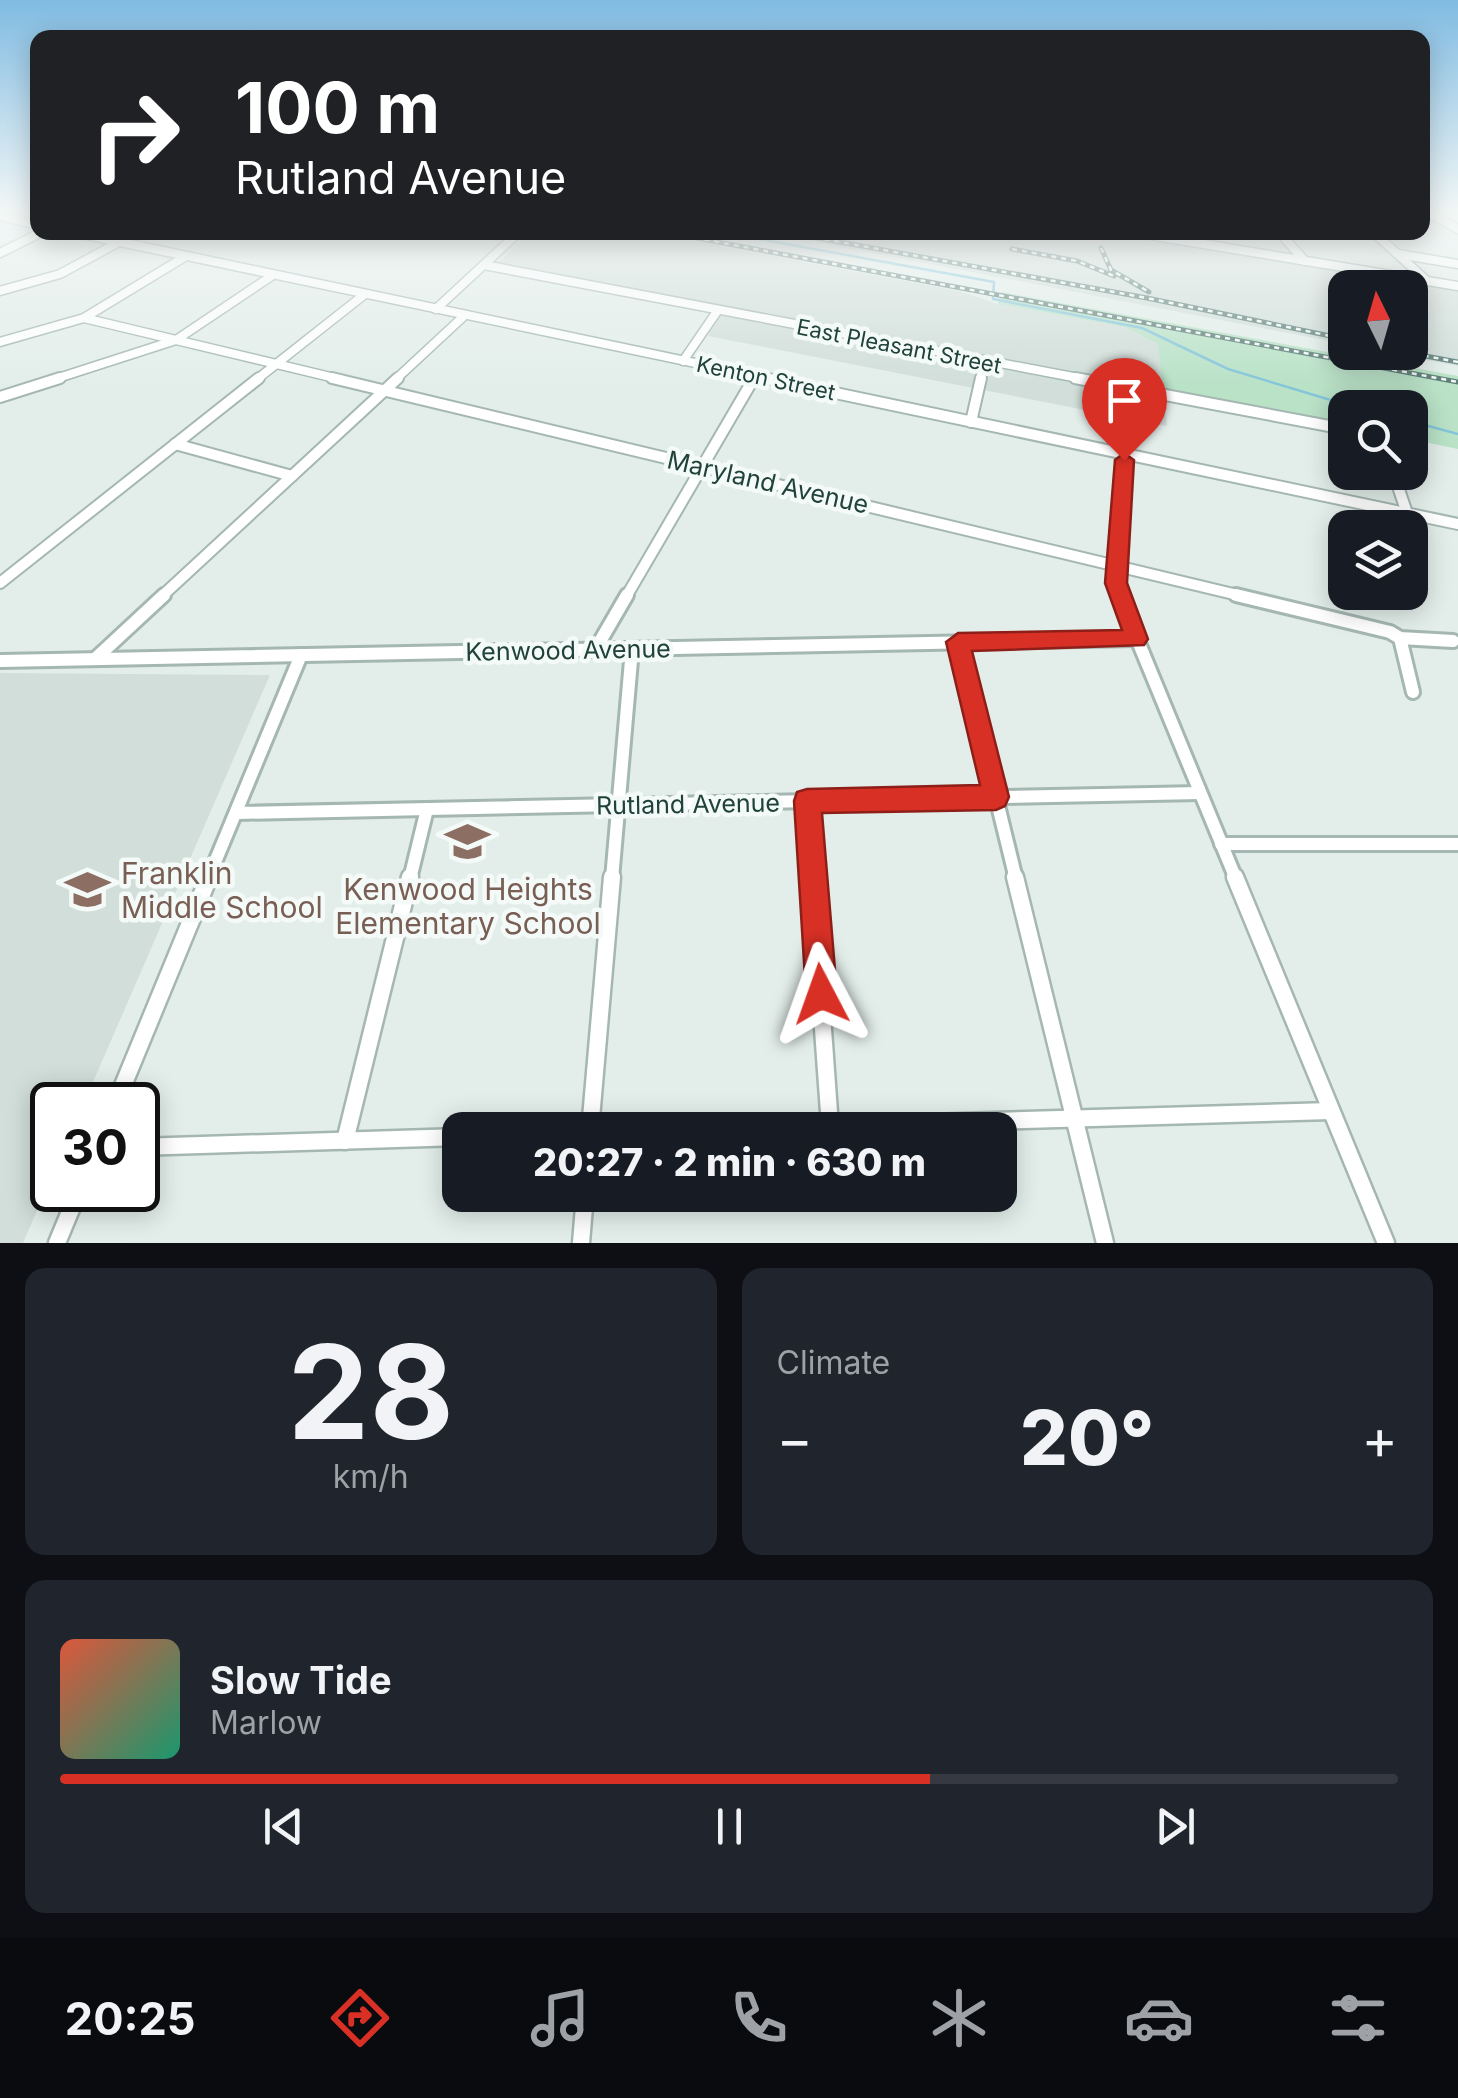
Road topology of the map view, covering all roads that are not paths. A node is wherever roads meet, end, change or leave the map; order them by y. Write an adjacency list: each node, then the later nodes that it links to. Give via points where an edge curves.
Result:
1 (67, 269): 9 (street)
2 (165, 269): 14 (street)
3 (249, 269): 6 (street, Kenton Street)
4 (480, 269): 11 (street)
5 (505, 269): 12 (street, East Pleasant Street)
6 (273, 274): 10 (street, Kenton Street); 15 (street)
7 (1428, 281): 8 (street)
8 (1458, 286)
9 (0, 291)
10 (365, 294): 11 (street, Kenton Street); 19 (street)
11 (436, 309): 13 (street, Kenton Street)
12 (718, 310): 17 (street); 18 (street, East Pleasant Street)
13 (465, 315): 17 (street, Kenton Street); 21 (street)
14 (84, 318): 15 (street, Maryland Avenue); 16 (street)
15 (176, 340): 19 (street, Maryland Avenue); 22 (street)
16 (0, 342)
17 (683, 361): 20 (street, Kenton Street)
18 (984, 363): 23 (street); 24 (street, East Pleasant Street)
19 (275, 364): 21 (street, Maryland Avenue); 25 (street)
20 (755, 376): 23 (street, Kenton Street); 27 (street)
21 (384, 390): 27 (street, Maryland Avenue); 28 (street)
22 (0, 397)
23 (971, 422): 26 (street, Kenton Street)
24 (1328, 426)
25 (176, 444): 28 (street); 33 (street)
26 (1124, 454): 29 (street, Kenton Street); 32 (street)
27 (702, 466): 32 (street, Maryland Avenue); 39 (street)
28 (292, 476): 41 (street)
29 (1393, 510)
30 (1428, 518): 31 (street, Kenton Street)
31 (1458, 524)
32 (1116, 566): 34 (street, Maryland Avenue); 35 (street, via 1118,593)
33 (0, 583)
34 (1400, 638): 36 (street, Maryland Avenue); 43 (street)
35 (1136, 639): 37 (street, Kenwood Avenue); 44 (street)
36 (1453, 640)
37 (958, 642): 38 (street, Kenwood Avenue); 45 (street)
38 (632, 649): 39 (street, Kenwood Avenue); 47 (street)
39 (596, 650): 40 (street, Kenwood Avenue)
40 (301, 655): 41 (street, Kenwood Avenue); 49 (street)
41 (95, 659): 42 (street, Kenwood Avenue)
42 (0, 661)
43 (1413, 692)
44 (1200, 793): 45 (street, Rutland Avenue); 50 (street)
45 (996, 797): 46 (street, Rutland Avenue); 56 (street)
46 (807, 801): 47 (street, Rutland Avenue); 55 (street)
47 (619, 805): 48 (street, Rutland Avenue); 54 (street)
48 (428, 809): 49 (street, Rutland Avenue); 59 (street)
49 (236, 813): 52 (street)
50 (1221, 844): 51 (street); 53 (street)
51 (1458, 844)
52 (124, 1082)
53 (1331, 1111): 56 (street); 66 (street)
54 (592, 1112)
55 (829, 1112)
56 (1074, 1118): 57 (street); 65 (street)
57 (1017, 1120)
58 (442, 1138): 59 (street)
59 (345, 1141): 60 (street)
60 (160, 1146)
61 (70, 1212): 63 (street)
62 (584, 1212): 64 (street)
63 (57, 1243)
64 (581, 1243)
65 (1105, 1243)
66 (1386, 1243)

